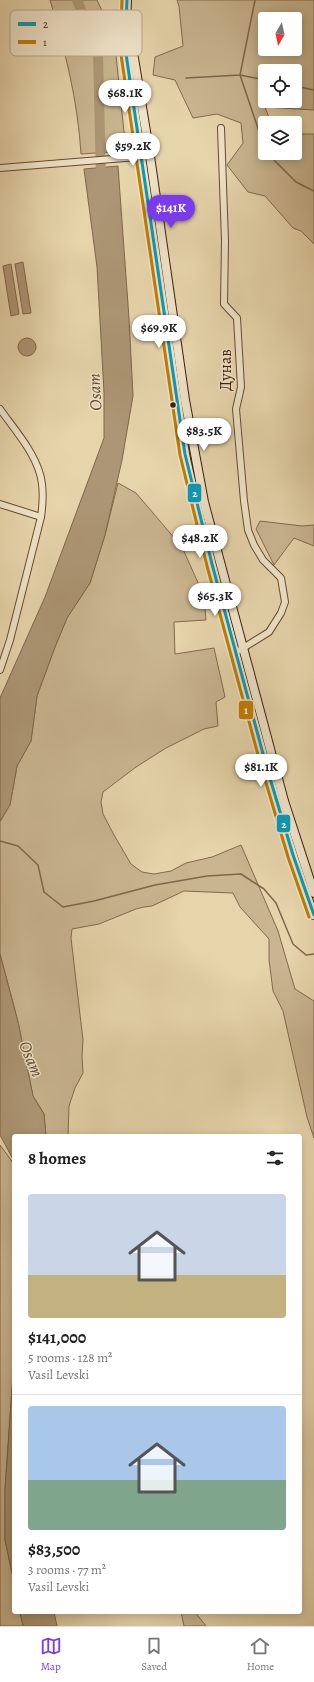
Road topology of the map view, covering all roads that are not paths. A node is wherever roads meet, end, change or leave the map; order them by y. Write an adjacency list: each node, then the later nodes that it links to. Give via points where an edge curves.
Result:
1 (128, 0): 2 (main road)
2 (127, 10)
3 (127, 56): 5 (main road)
4 (221, 128): 10 (street, Дунав, via 225,241 224,304 237,318 241,387 236,409 244,501 248,530 254,545 263,560 281,578 285,602 269,632)
5 (146, 156): 6 (street); 10 (main road, via 194,453)
6 (0, 168)
7 (0, 409): 9 (street, via 32,455 40,474 43,497)
8 (0, 504): 9 (street)
9 (41, 517): 11 (street)
10 (239, 651): 12 (main road); 13 (main road, via 276,803)
11 (0, 670)
12 (314, 893)
13 (314, 915)

